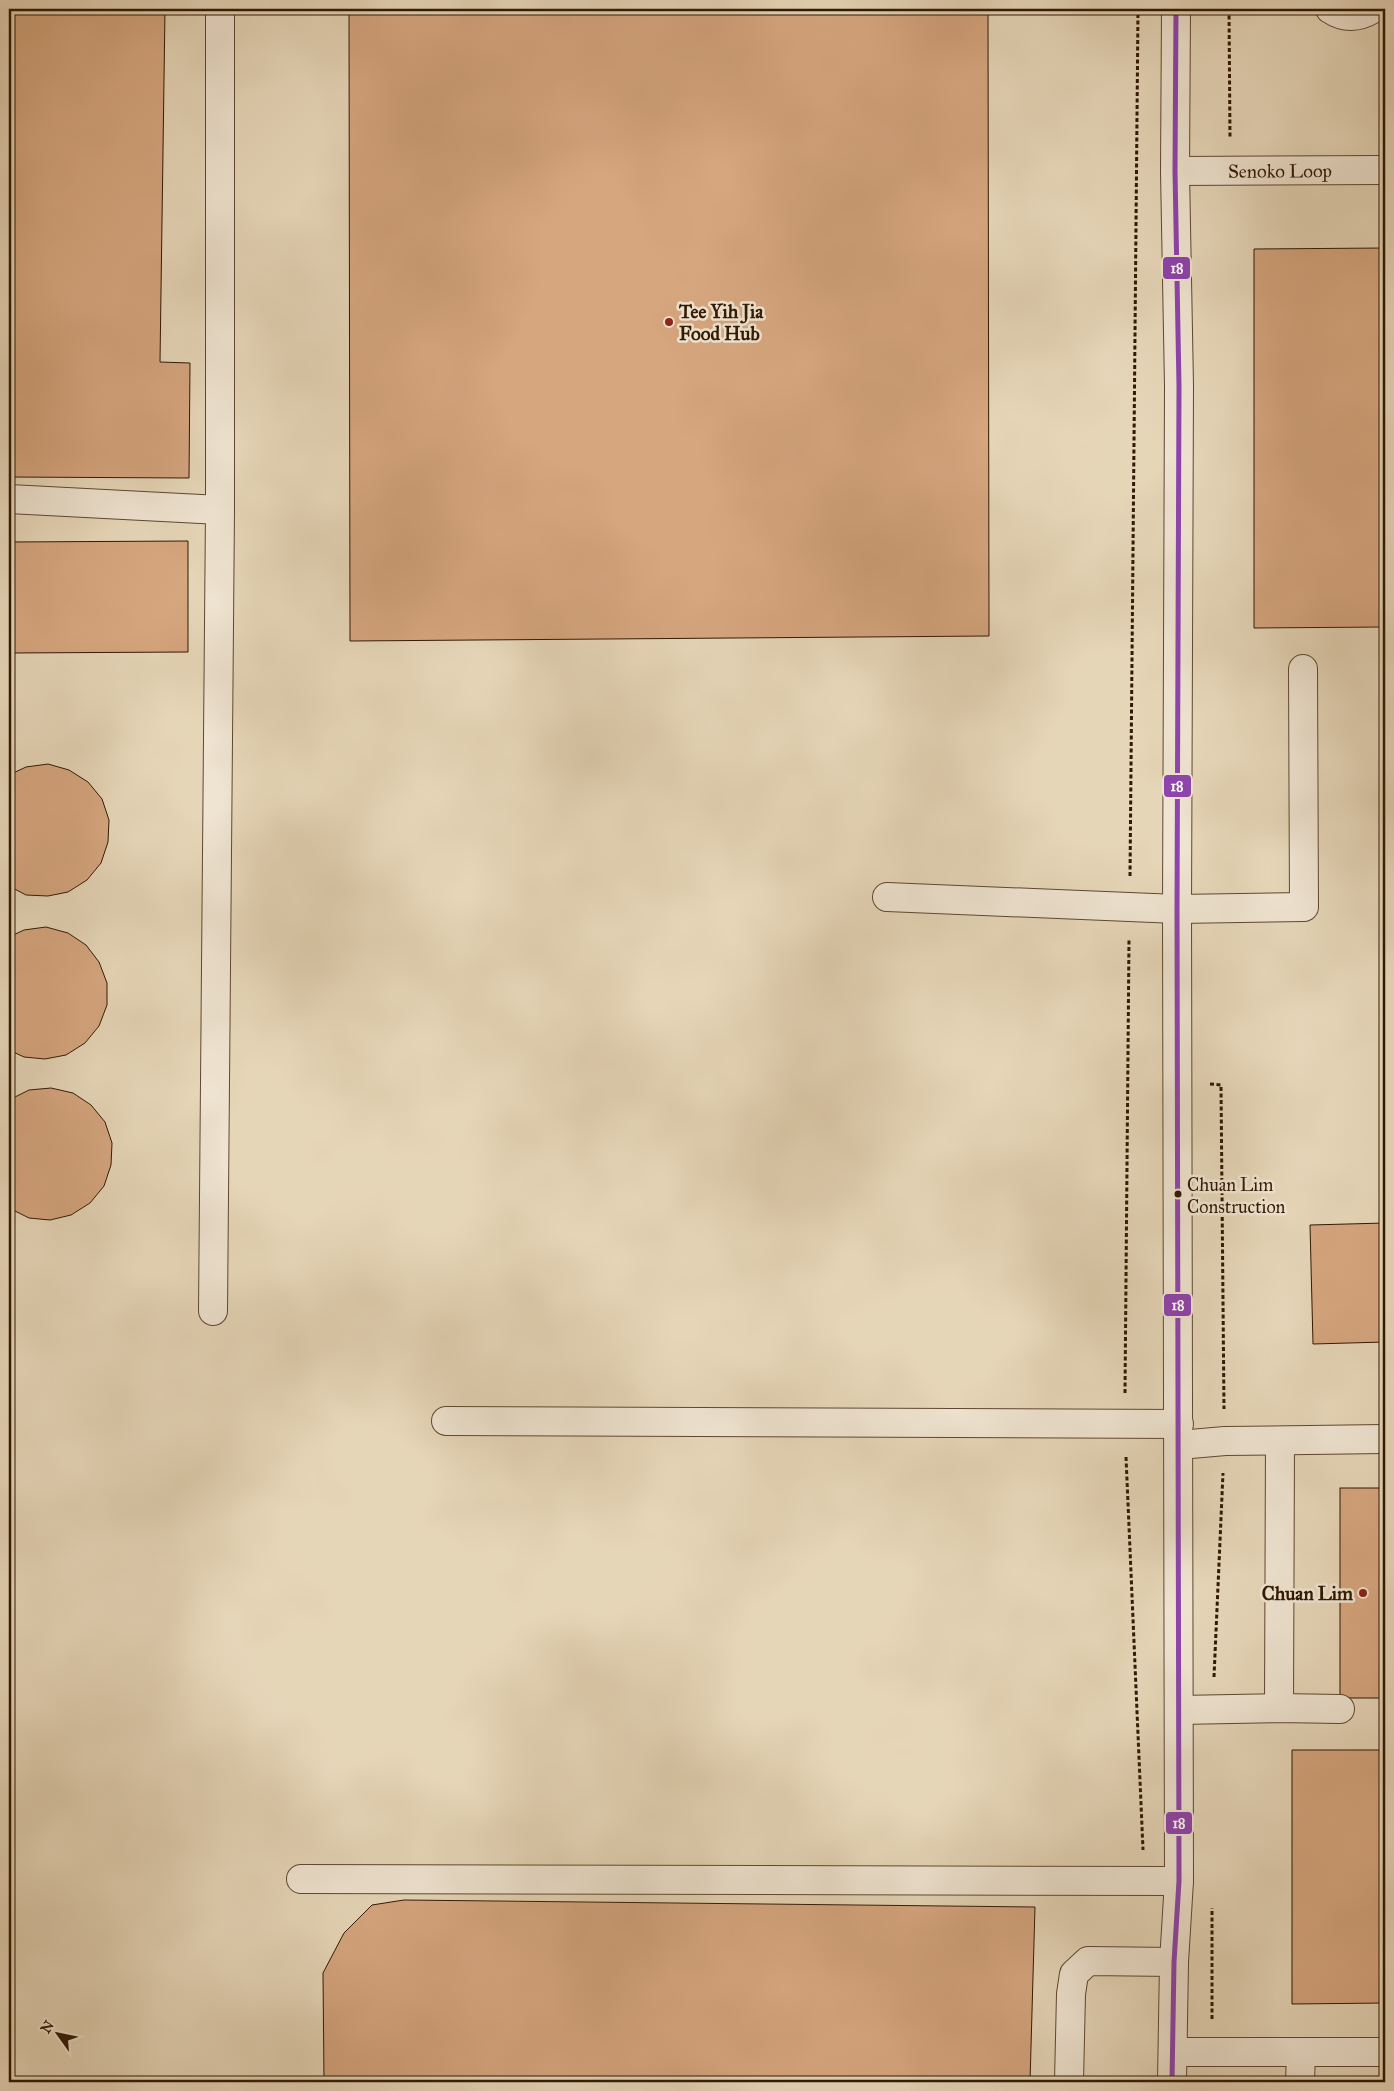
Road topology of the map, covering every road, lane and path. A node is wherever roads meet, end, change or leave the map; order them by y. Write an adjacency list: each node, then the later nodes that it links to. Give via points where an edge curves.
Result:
1 (220, 9): 11 (street)
2 (1138, 9): 14 (path)
3 (1176, 9): 8 (street)
4 (1229, 9): 9 (path)
5 (1330, 9): 6 (street, via 1353,18)
6 (1373, 9)
7 (1385, 170): 9 (street, Senoko Loop)
8 (1175, 171): 9 (street, Senoko Loop); 15 (street, via 1179,386)
9 (1230, 172)
10 (9, 499): 11 (street)
11 (220, 510): 17 (street)
12 (1303, 669): 15 (street, via 1304,907)
13 (887, 896): 14 (street)
14 (1129, 906): 15 (street); 19 (path)
15 (1177, 909): 16 (street)
16 (1178, 1080): 20 (street); 22 (path, via 1221,1085)
17 (214, 1311)
18 (446, 1421): 19 (street)
19 (1125, 1424): 20 (street); 29 (path)
20 (1179, 1434): 22 (street); 26 (street)
21 (1385, 1439): 23 (street)
22 (1225, 1441): 23 (street); 27 (path)
23 (1280, 1441): 24 (street)
24 (1279, 1708): 25 (street); 27 (street)
25 (1340, 1709)
26 (1179, 1710): 27 (street); 30 (street)
27 (1213, 1710)
28 (301, 1879): 29 (street)
29 (1144, 1881): 30 (street)
30 (1179, 1881): 32 (street)
31 (1212, 1905): 33 (path)
32 (1174, 1962): 34 (street); 37 (street, via 1088,1961 1074,1974 1070,1994)
33 (1212, 2051): 34 (street); 35 (street)
34 (1174, 2052): 38 (street)
35 (1301, 2052): 36 (street); 39 (street)
36 (1385, 2052)
37 (1069, 2082)
38 (1172, 2082)
39 (1300, 2082)

